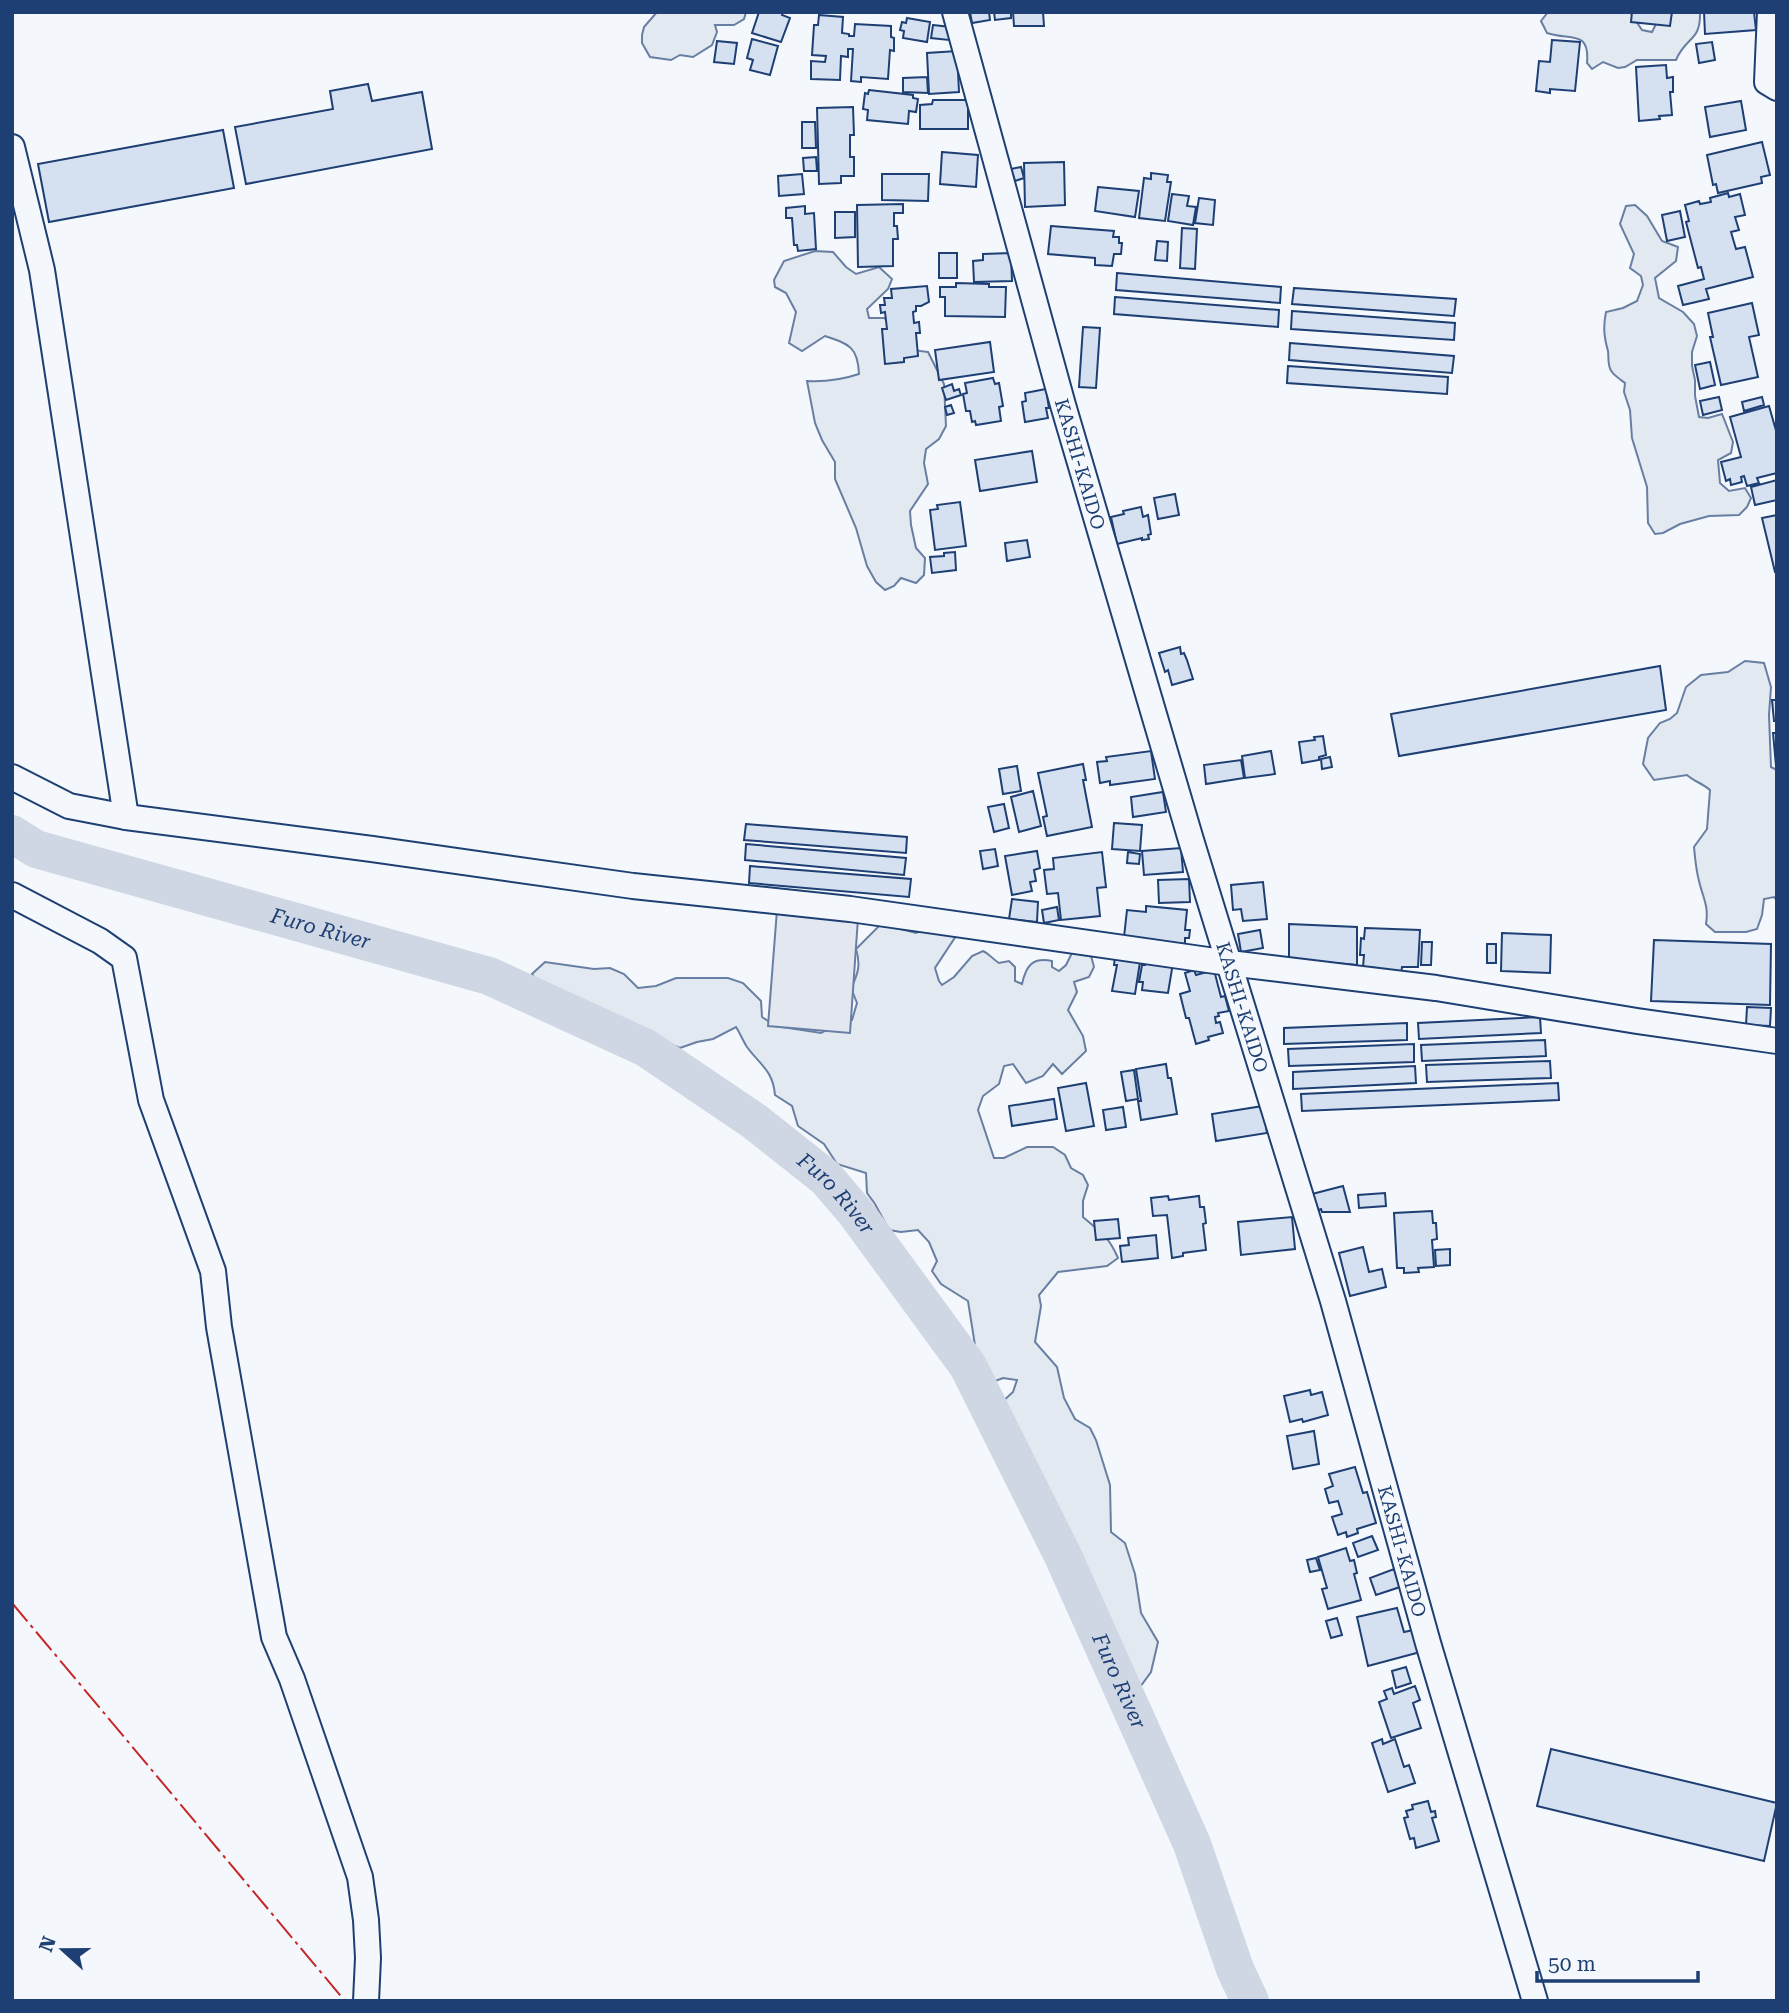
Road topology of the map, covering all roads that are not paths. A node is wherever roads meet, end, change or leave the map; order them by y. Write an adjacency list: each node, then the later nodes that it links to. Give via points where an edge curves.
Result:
1 (955, 12): 8 (street, KASHI-KAIDO, via 1063,405)
2 (1770, 12): 3 (street, via 1767,82)
3 (1777, 88)
4 (12, 148): 6 (street, via 42,270)
5 (12, 778): 6 (street, via 69,806)
6 (126, 817): 8 (street, via 633,886 850,909)
7 (12, 895): 10 (street, via 100,940 124,958 151,1100 213,1271 274,1637 360,1877 368,1958)
8 (1229, 963): 9 (street, via 1436,988); 11 (street, KASHI-KAIDO, via 1333,1301)
9 (1777, 1041)
10 (366, 2001)
11 (1535, 2001)

